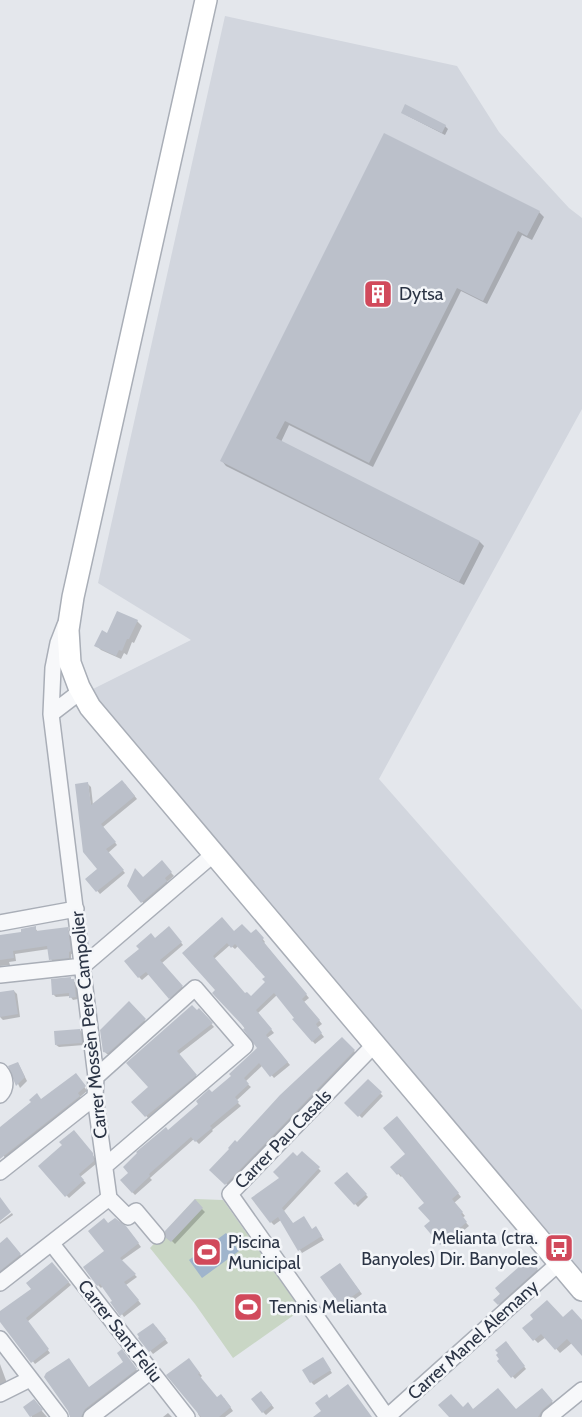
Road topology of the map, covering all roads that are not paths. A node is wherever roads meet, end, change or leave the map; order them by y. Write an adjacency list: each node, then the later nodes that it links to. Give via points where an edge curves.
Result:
1 (206, 0): 2 (main road, via 70,611)
2 (69, 680): 3 (street); 3 (street, Carrer Mossèn Pere Campolier); 4 (main road)
3 (51, 714): 5 (street, Carrer Mossèn Pere Campolier)
4 (215, 853): 7 (street); 9 (main road)
5 (76, 909): 6 (street); 7 (street, Carrer Mossèn Pere Campolier)
6 (0, 923)
7 (83, 966): 8 (street); 11 (street, Carrer Mossèn Pere Campolier)
8 (0, 975)
9 (375, 1044): 19 (main road); 30 (street, Carrer Pau Casals, via 230,1194)
10 (0, 1071): 12 (street, via 5,1086)
11 (96, 1077): 13 (street, Carrer Mossèn Pere Campolier); 14 (street, via 195,988 245,1046)
12 (0, 1095)
13 (95, 1097): 14 (street, Carrer Mossèn Pere Campolier); 15 (street)
14 (105, 1166): 16 (street, Carrer Mossèn Pere Campolier)
15 (0, 1172)
16 (109, 1198): 17 (street, via 128,1217 136,1210); 18 (street)
17 (157, 1236)
18 (52, 1244): 20 (street); 23 (street, Carrer Sant Feliu)
19 (559, 1263): 21 (main road); 30 (street, Carrer Manel Alemany)
20 (0, 1283)
21 (582, 1290)
22 (0, 1339): 24 (street)
23 (151, 1371): 28 (street); 29 (street, Carrer Sant Feliu)
24 (30, 1379): 26 (street); 27 (street)
25 (582, 1390): 31 (street)
26 (0, 1394)
27 (60, 1417)
28 (91, 1417)
29 (187, 1417)
30 (387, 1417)
31 (549, 1417)

